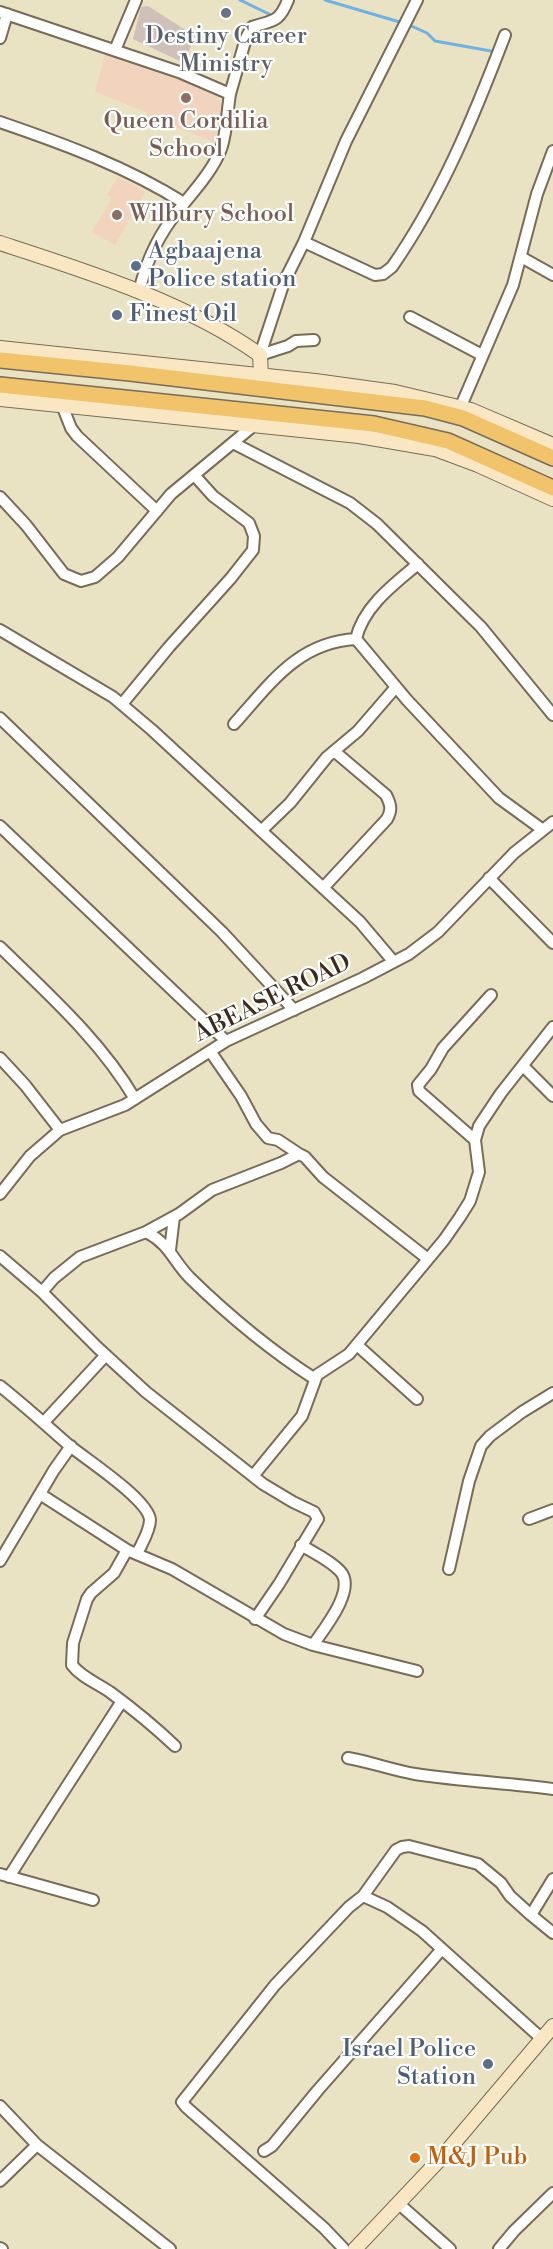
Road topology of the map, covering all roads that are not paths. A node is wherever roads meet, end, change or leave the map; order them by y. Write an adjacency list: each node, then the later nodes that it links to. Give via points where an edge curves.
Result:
1 (136, 0): 7 (street)
2 (288, 0): 8 (street, via 274,22 252,27)
3 (417, 0): 12 (street, via 346,141)
4 (3, 13): 6 (street); 7 (street)
5 (505, 35): 12 (street, via 445,180 392,267 375,275)
6 (0, 38)
7 (115, 50): 8 (street)
8 (230, 94): 11 (street, via 220,149)
9 (0, 122): 11 (street, via 133,174)
10 (553, 150): 14 (street)
11 (184, 203): 16 (street, via 157,242)
12 (304, 242): 20 (street, via 284,282)
13 (0, 243): 16 (street)
14 (521, 257): 15 (street); 21 (street)
15 (553, 275)
16 (139, 292): 20 (street, via 222,330)
17 (410, 317): 21 (street)
18 (314, 340): 20 (street, via 296,340)
19 (0, 348): 24 (street)
20 (260, 355): 24 (street)
21 (482, 355): 29 (street)
22 (0, 360): 23 (main road)
23 (130, 373): 26 (main road); 32 (main road, via 426,408)
24 (261, 376): 29 (street, via 395,392)
25 (0, 385): 26 (main road)
26 (127, 397): 30 (main road)
27 (0, 399): 28 (street)
28 (62, 405): 30 (street); 40 (street, via 71,428 85,444)
29 (461, 406): 32 (street)
30 (215, 414): 31 (street); 37 (main road, via 374,424 448,441)
31 (253, 426): 33 (street); 39 (street, via 359,436 435,449)
32 (530, 441): 34 (street); 35 (main road)
33 (233, 443): 36 (street); 41 (street, via 350,503)
34 (553, 445)
35 (553, 458)
36 (195, 476): 40 (street, via 171,494); 45 (street, via 249,524 254,536 253,550)
37 (553, 488)
38 (0, 497): 40 (street, via 64,574 81,581 95,577)
39 (553, 499)
40 (158, 511)
41 (418, 564): 43 (street, via 379,599); 46 (street, via 481,627)
42 (0, 630): 45 (street)
43 (356, 639): 44 (street); 48 (street, via 327,643 295,660)
44 (396, 687): 49 (street); 53 (street, via 499,798)
45 (122, 705): 52 (street)
46 (553, 715)
47 (0, 718): 60 (street, via 222,932)
48 (234, 724)
49 (334, 751): 52 (street); 55 (street, via 386,795 391,805 387,819)
50 (553, 822): 53 (street, ABEASE ROAD)
51 (0, 826): 62 (street)
52 (262, 830): 55 (street)
53 (543, 830): 54 (street, ABEASE ROAD)
54 (489, 878): 56 (street); 58 (street, ABEASE ROAD, via 438,932)
55 (323, 888): 58 (street, via 360,922)
56 (553, 943)
57 (0, 947): 67 (street, via 75,1020 119,1072)
58 (393, 961): 60 (street, ABEASE ROAD)
59 (491, 995): 69 (street, via 443,1048 418,1085 419,1091)
60 (294, 1010): 62 (street, ABEASE ROAD)
61 (553, 1028): 65 (street)
62 (226, 1041): 63 (street, ABEASE ROAD)
63 (210, 1051): 67 (street, ABEASE ROAD); 70 (street, via 268,1138)
64 (0, 1058): 68 (street)
65 (523, 1066): 66 (street); 69 (street, via 490,1107)
66 (553, 1096)
67 (135, 1099): 68 (street, ABEASE ROAD)
68 (60, 1130): 71 (street, ABEASE ROAD)
69 (475, 1140): 76 (street, via 479,1172 472,1197)
70 (299, 1154): 72 (street, via 212,1190); 76 (street)
71 (1, 1189)
72 (174, 1217): 73 (street); 74 (street)
73 (147, 1232): 74 (street); 77 (street, via 80,1257)
74 (170, 1250): 80 (street, via 190,1277 273,1351)
75 (0, 1256): 77 (street)
76 (428, 1258): 78 (street)
77 (42, 1292): 79 (street)
78 (357, 1345): 80 (street); 83 (street)
79 (106, 1355): 84 (street); 86 (street, via 146,1392)
80 (315, 1379): 86 (street, via 302,1416)
81 (0, 1386): 84 (street)
82 (553, 1393): 93 (street, via 522,1412 481,1446)
83 (417, 1400)
84 (44, 1422): 85 (street)
85 (71, 1446): 87 (street); 91 (street, via 108,1474 147,1512 150,1521)
86 (253, 1476): 90 (street, via 314,1512 318,1519)
87 (40, 1494): 91 (street); 92 (street)
88 (553, 1510): 89 (street)
89 (529, 1519)
90 (301, 1545): 94 (street); 95 (street, via 340,1571 345,1579 342,1597)
91 (132, 1552): 94 (street, via 172,1569); 97 (street, via 87,1599 71,1655 76,1671)
92 (0, 1561)
93 (449, 1569)
94 (255, 1619): 95 (street)
95 (313, 1645): 96 (street)
96 (417, 1671)
97 (122, 1701): 98 (street); 101 (street)
98 (175, 1746)
99 (348, 1758): 100 (street, via 416,1774)
100 (553, 1789)
101 (5, 1876): 104 (street)
102 (553, 1879): 105 (street)
103 (363, 1896): 105 (street, via 396,1850 409,1846 478,1864); 107 (street, via 397,1913); 117 (street, via 275,1985 183,2102)
104 (93, 1900)
105 (531, 1915): 106 (street)
106 (553, 1933)
107 (442, 1949): 109 (street); 112 (street)
108 (553, 2026): 109 (street)
109 (541, 2038): 115 (street, via 443,2156)
110 (0, 2106): 111 (street)
111 (38, 2145): 113 (street); 116 (street)
112 (264, 2151)
113 (0, 2181)
114 (553, 2193): 120 (street)
115 (398, 2202): 118 (street); 119 (street)
116 (170, 2249)
117 (344, 2249)
118 (355, 2249)
119 (450, 2249)
120 (499, 2249)

